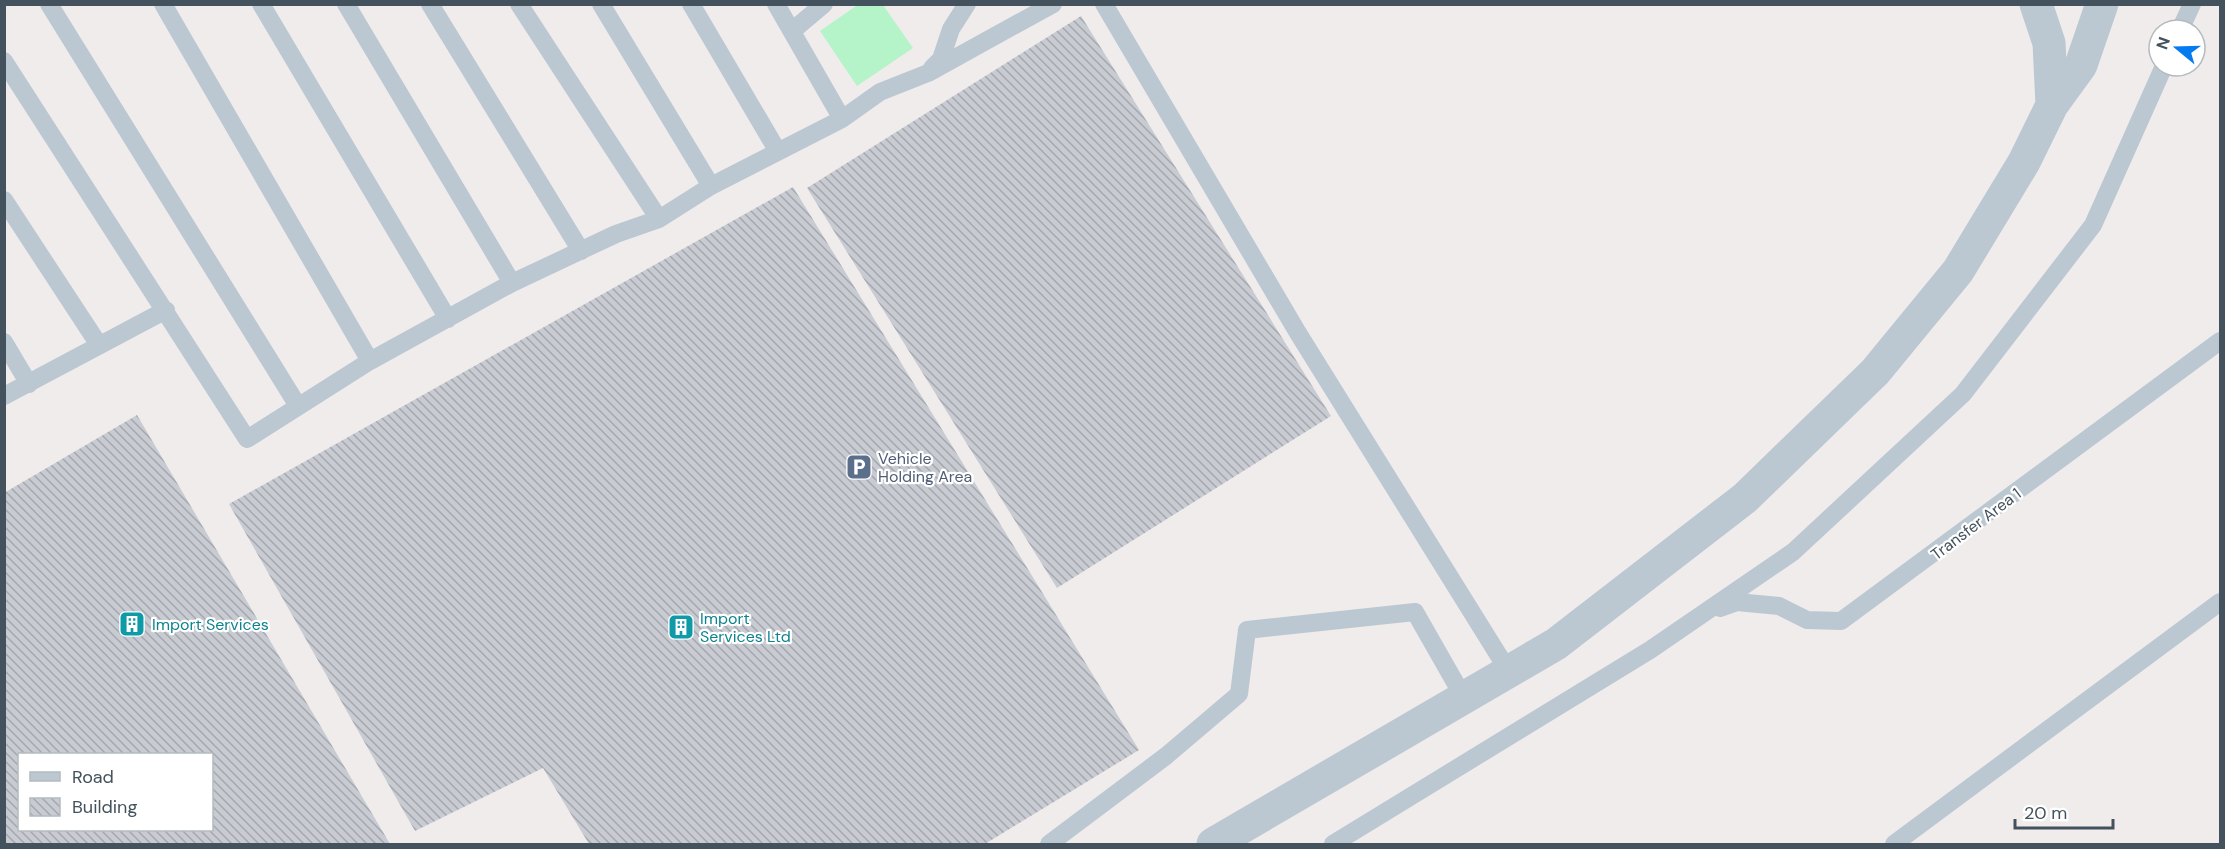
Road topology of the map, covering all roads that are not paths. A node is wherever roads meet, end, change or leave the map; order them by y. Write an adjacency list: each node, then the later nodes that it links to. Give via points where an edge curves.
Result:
1 (49, 4): 38 (lane)
2 (163, 4): 35 (lane)
3 (261, 4): 31 (lane)
4 (346, 4): 29 (lane)
5 (430, 4): 28 (lane)
6 (519, 4): 27 (lane)
7 (601, 4): 25 (lane)
8 (691, 4): 24 (lane)
9 (776, 4): 18 (lane)
10 (824, 4): 18 (lane)
11 (967, 4): 20 (lane, via 951,29 941,59)
12 (1053, 4): 20 (lane)
13 (1104, 4): 41 (lane, via 1298,333)
14 (2036, 4): 22 (street, via 2049,44)
15 (2102, 4): 22 (street, via 2081,65)
16 (2192, 4): 17 (lane)
17 (2186, 18)
18 (792, 31): 23 (lane)
19 (4, 61): 30 (lane)
20 (928, 73): 23 (lane, via 879,92)
21 (2159, 78): 40 (lane, via 2093,225 1964,394 1793,552)
22 (2052, 105): 41 (street, via 2025,162 1958,271 1875,372 1745,498 1556,644)
23 (842, 119): 24 (lane)
24 (777, 150): 25 (lane)
25 (711, 186): 27 (lane)
26 (4, 200): 34 (lane)
27 (659, 219): 28 (lane)
28 (581, 251): 29 (lane)
29 (512, 283): 31 (lane)
30 (166, 310): 34 (lane); 38 (lane, via 247,439)
31 (448, 319): 35 (lane)
32 (2220, 341): 40 (lane, Transfer Area 1, via 1841,621 1807,620 1779,606 1737,603)
33 (4, 342): 36 (lane)
34 (99, 345): 36 (lane)
35 (370, 361): 38 (lane)
36 (29, 384): 37 (lane)
37 (4, 396)
38 (298, 406)
39 (2220, 602): 46 (lane)
40 (1707, 612): 45 (lane)
41 (1509, 672): 42 (street)
42 (1464, 698): 43 (lane, via 1415,612 1247,630 1239,694 1166,756); 44 (street)
43 (1049, 844)
44 (1213, 844)
45 (1333, 844)
46 (1894, 844)

